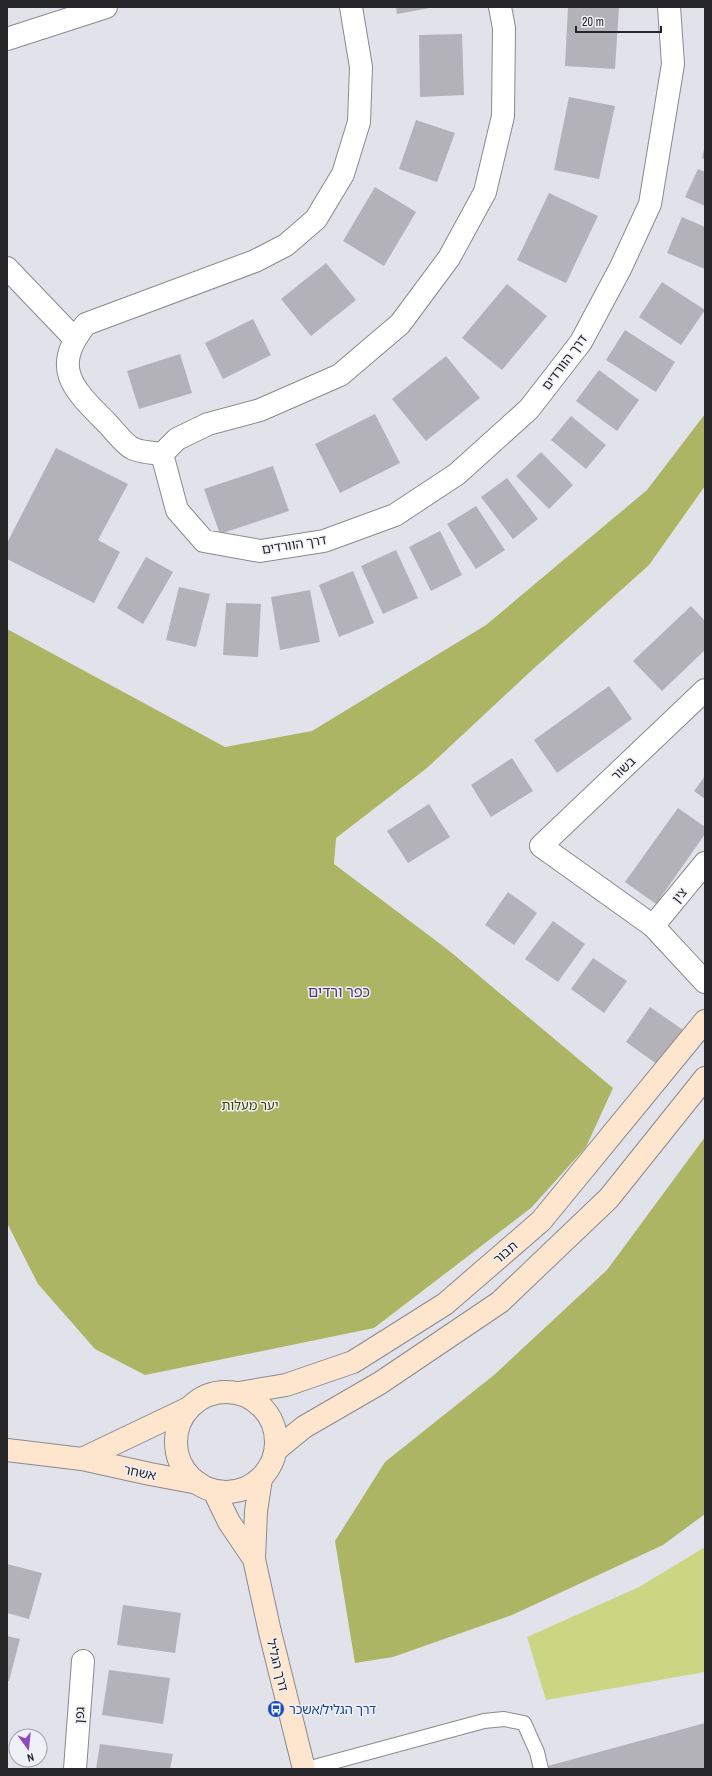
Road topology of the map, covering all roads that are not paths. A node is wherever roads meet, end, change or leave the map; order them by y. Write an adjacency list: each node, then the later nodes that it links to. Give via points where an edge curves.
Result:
1 (106, 7): 5 (street)
2 (351, 7): 7 (street, via 361,67 359,122 343,174 316,219 286,245 255,261 86,324)
3 (500, 7): 8 (street, via 504,28 503,116 485,192 450,258 400,324 340,375 260,410 208,424 176,439)
4 (669, 7): 8 (street, דרך הוורדים, via 673,64 650,204 621,267 581,342 529,409 458,474 395,515 324,541 260,551 204,542 177,510)
5 (7, 39)
6 (7, 268): 7 (street)
7 (74, 338): 8 (street, via 68,357 68,376 81,397 132,448)
8 (162, 454)
9 (705, 690): 11 (street, בשור, via 541,846)
10 (705, 863): 11 (street, צין)
11 (653, 926): 12 (street)
12 (705, 982)
13 (705, 1021): 15 (street, תבור, via 541,1221 445,1304 353,1362 286,1385)
14 (705, 1078): 18 (street, via 609,1198 500,1302 380,1383 304,1427)
15 (239, 1394): 16 (street, via 212,1394); 18 (street, via 253,1399 272,1421 277,1435)
16 (189, 1408): 19 (street); 21 (street, via 179,1426 176,1446 185,1471)
17 (7, 1450): 19 (street, אשחר)
18 (276, 1450): 20 (street, via 271,1466)
19 (82, 1459): 21 (street, אשחר)
20 (261, 1479): 21 (street, via 247,1488 231,1492); 22 (street, דרך הגליל, via 256,1511)
21 (206, 1487): 22 (street, דרך הגליל)
22 (254, 1559): 25 (street, דרך הגליל)
23 (83, 1661): 24 (street, גפן)
24 (75, 1769)
25 (304, 1769)
26 (307, 1769): 27 (lane, via 484,1721 504,1719 524,1723 537,1752)
27 (541, 1769)

